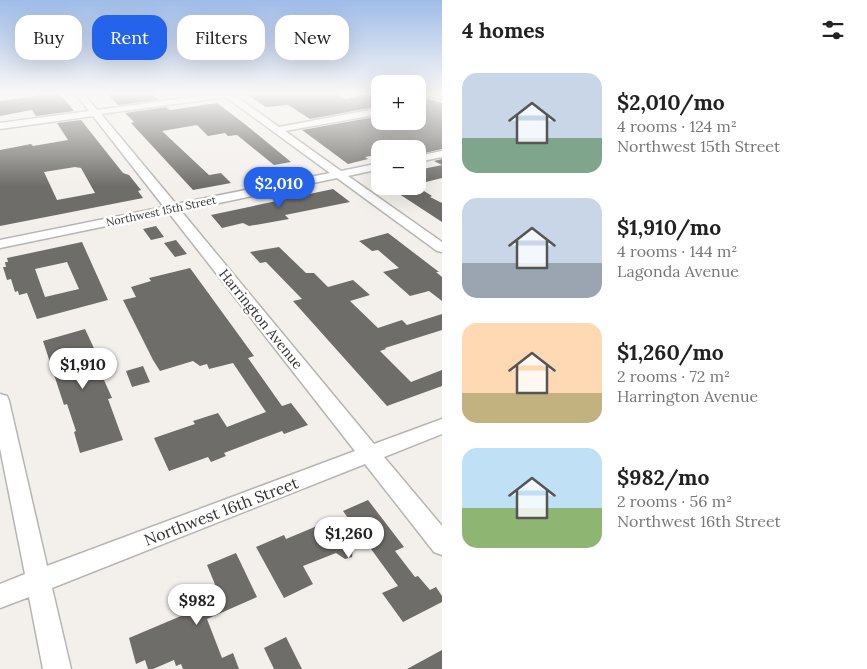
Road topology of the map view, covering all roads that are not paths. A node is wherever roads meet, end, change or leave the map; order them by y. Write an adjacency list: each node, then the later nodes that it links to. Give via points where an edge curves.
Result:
1 (106, 125): 9 (street, Harrington Avenue)
2 (270, 125): 4 (street)
3 (303, 125): 4 (street)
4 (277, 130): 8 (street)
5 (442, 154): 6 (street)
6 (426, 157)
7 (371, 168): 8 (street, Northwest 15th Street)
8 (339, 175): 9 (street, Northwest 15th Street); 11 (street)
9 (172, 209): 10 (street, Northwest 15th Street); 14 (street, Harrington Avenue)
10 (0, 244)
11 (442, 248)
12 (0, 401): 16 (street)
13 (442, 426): 14 (street, Northwest 16th Street)
14 (370, 454): 15 (street, Harrington Avenue); 16 (street, Northwest 16th Street)
15 (442, 544)
16 (38, 581): 17 (street, Northwest 16th Street); 18 (street)
17 (0, 596)
18 (57, 669)

